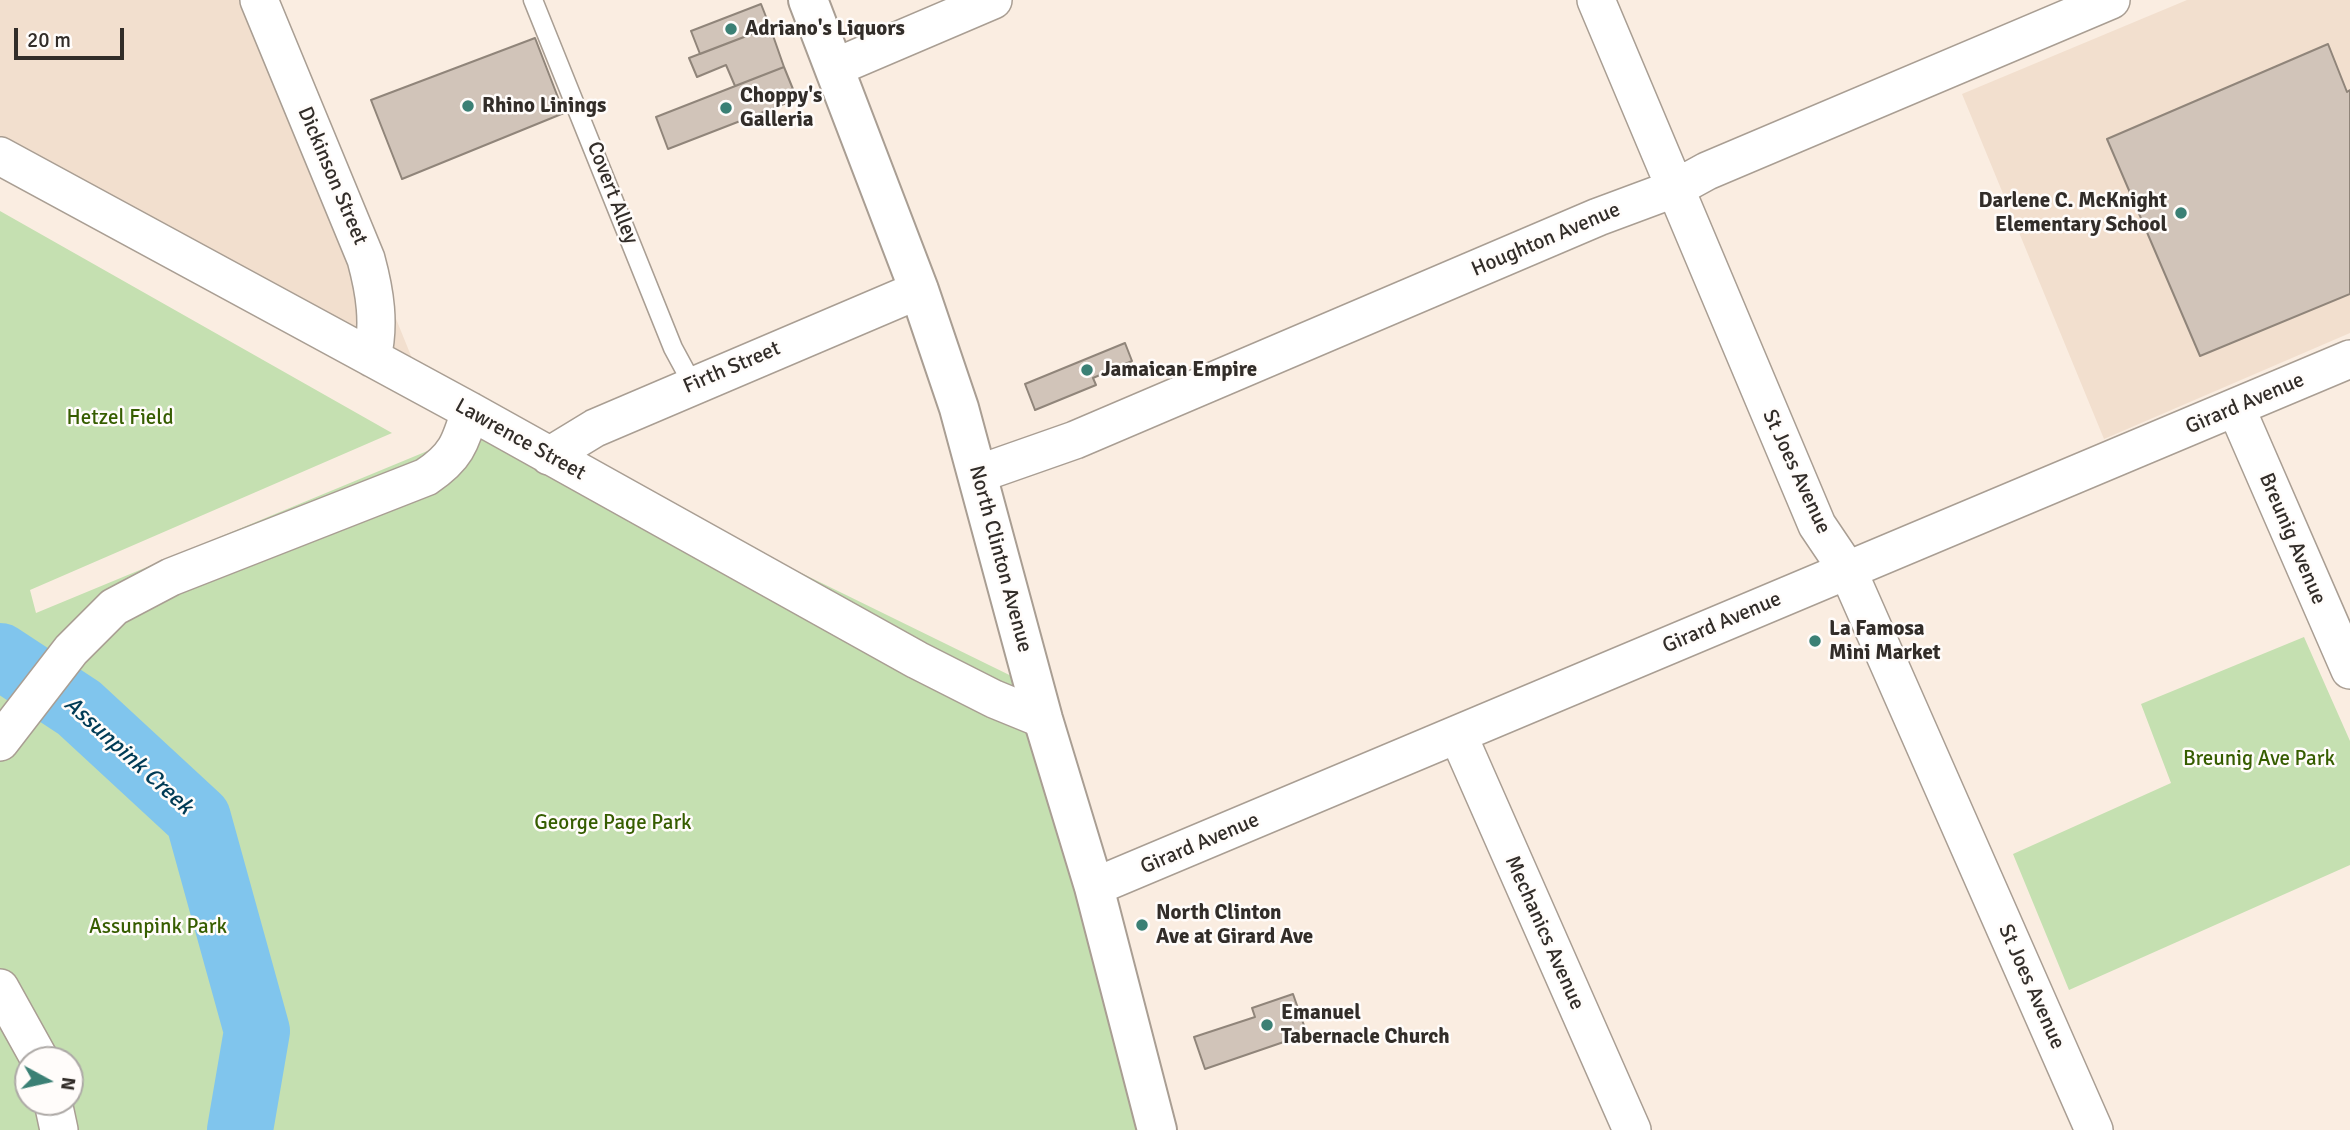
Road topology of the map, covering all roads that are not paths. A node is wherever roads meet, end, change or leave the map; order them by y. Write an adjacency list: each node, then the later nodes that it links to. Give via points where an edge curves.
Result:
1 (258, 0): 11 (street, Dickinson Street, via 366,259 374,290)
2 (534, 0): 13 (lane, Covert Alley)
3 (808, 0): 7 (street, North Clinton Avenue)
4 (993, 0): 7 (street)
5 (1596, 0): 9 (street, St Joes Avenue)
6 (2111, 0): 9 (street, Houghton Avenue)
7 (836, 67): 10 (street, North Clinton Avenue)
8 (0, 156): 11 (street, Lawrence Street)
9 (1675, 188): 17 (street, Houghton Avenue, via 1074,440); 18 (street, St Joes Avenue, via 1817,525)
10 (919, 290): 13 (street, Firth Street); 17 (street, North Clinton Avenue)
11 (372, 358): 15 (street, Lawrence Street)
12 (2350, 359): 14 (street, Girard Avenue)
13 (692, 385): 16 (street, Firth Street, via 595,428)
14 (2236, 408): 18 (street, Girard Avenue); 19 (street, Breunig Avenue)
15 (470, 411): 16 (street, Lawrence Street); 21 (street, via 450,461 426,477 171,577 114,607 71,649)
16 (549, 456): 20 (street, Lawrence Street, via 917,660)
17 (978, 474): 20 (street, North Clinton Avenue)
18 (1848, 570): 22 (street, Girard Avenue); 28 (street, St Joes Avenue)
19 (2350, 670)
20 (1043, 719): 23 (street, North Clinton Avenue)
21 (7, 733)
22 (1458, 736): 23 (street, Girard Avenue); 27 (street, Mechanics Avenue)
23 (1094, 887): 26 (street, North Clinton Avenue)
24 (0, 988): 25 (street)
25 (32, 1046)
26 (1157, 1130)
27 (1632, 1130)
28 (2094, 1130)

